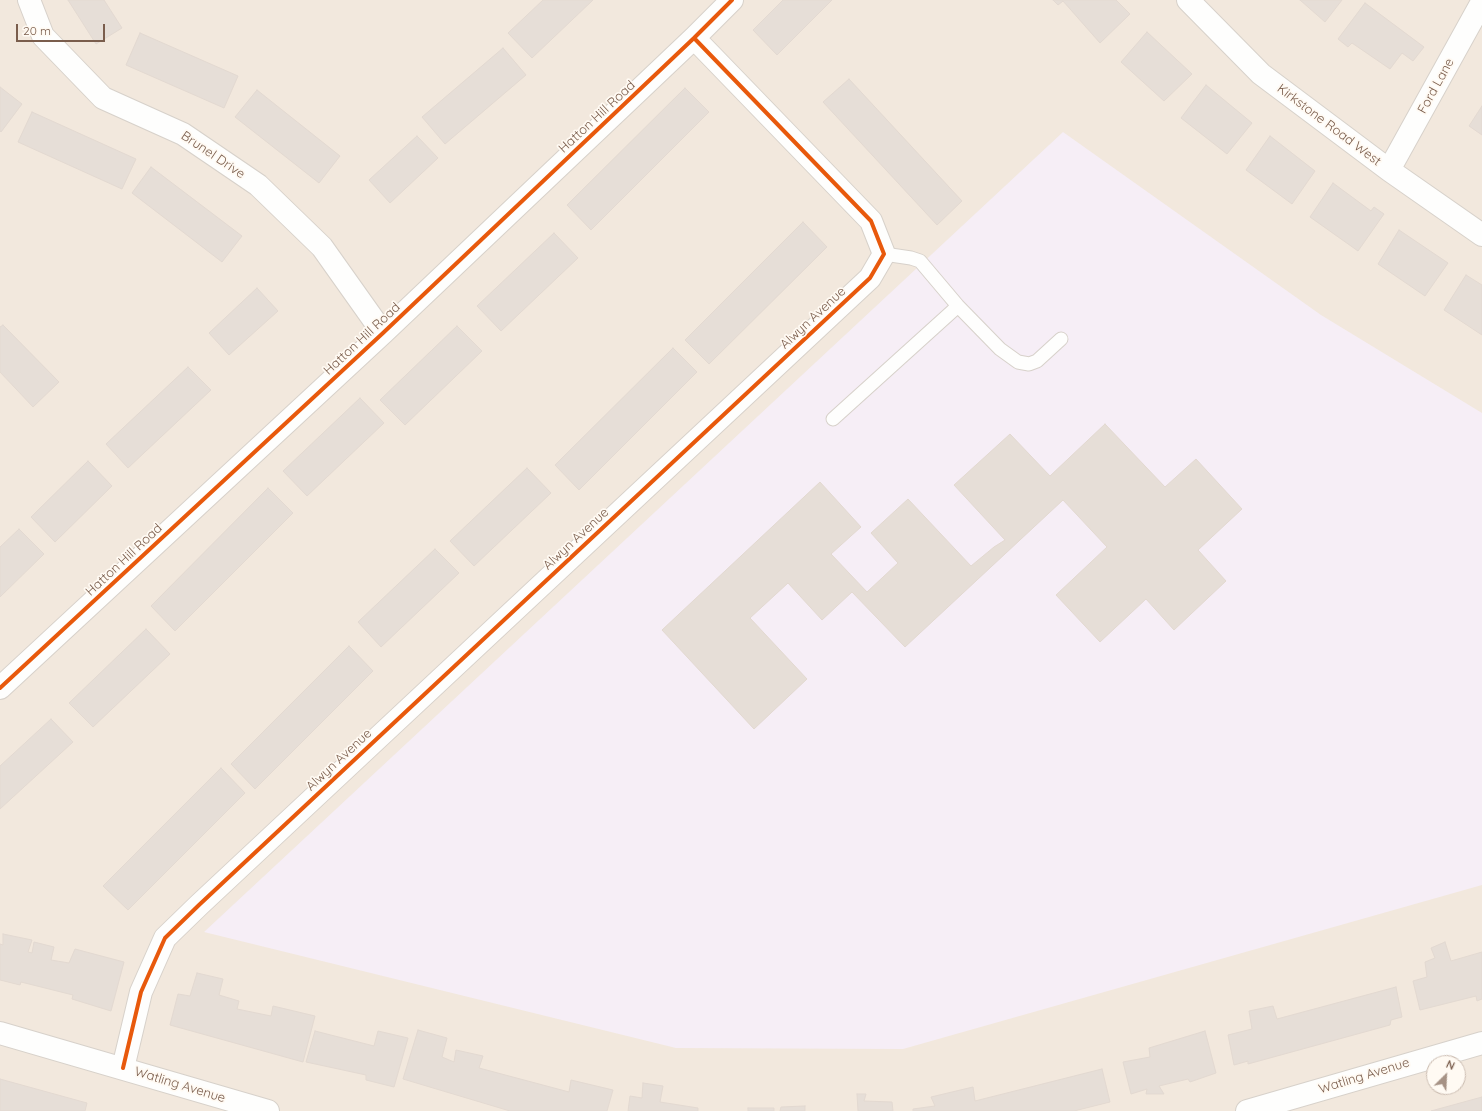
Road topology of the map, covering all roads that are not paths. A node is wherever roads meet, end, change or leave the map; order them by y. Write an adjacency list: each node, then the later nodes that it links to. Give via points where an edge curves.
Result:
1 (29, 0): 10 (street, Brunel Drive, via 43,36 103,98 184,134 258,186 322,247)
2 (732, 0): 5 (street, Hatton Hill Road)
3 (1188, 0): 6 (street, Kirkstone Road West, via 1261,74)
4 (1482, 2): 6 (street, Ford Lane)
5 (694, 38): 8 (street, via 871,221); 10 (street, Hatton Hill Road)
6 (1390, 170): 7 (street, Kirkstone Road West)
7 (1482, 235)
8 (884, 254): 9 (lane, via 920,261); 16 (street, Alwyn Avenue, via 870,278 165,938 141,992)
9 (958, 306): 11 (lane, via 1000,349 1018,362 1029,364 1037,361); 12 (lane)
10 (383, 333): 13 (street, Hatton Hill Road)
11 (1061, 339)
12 (833, 419)
13 (0, 688)
14 (0, 1033): 16 (street, Watling Avenue)
15 (1482, 1043): 17 (street, Watling Avenue)
16 (123, 1068): 18 (street, Watling Avenue)
17 (1258, 1110)
18 (268, 1111)

